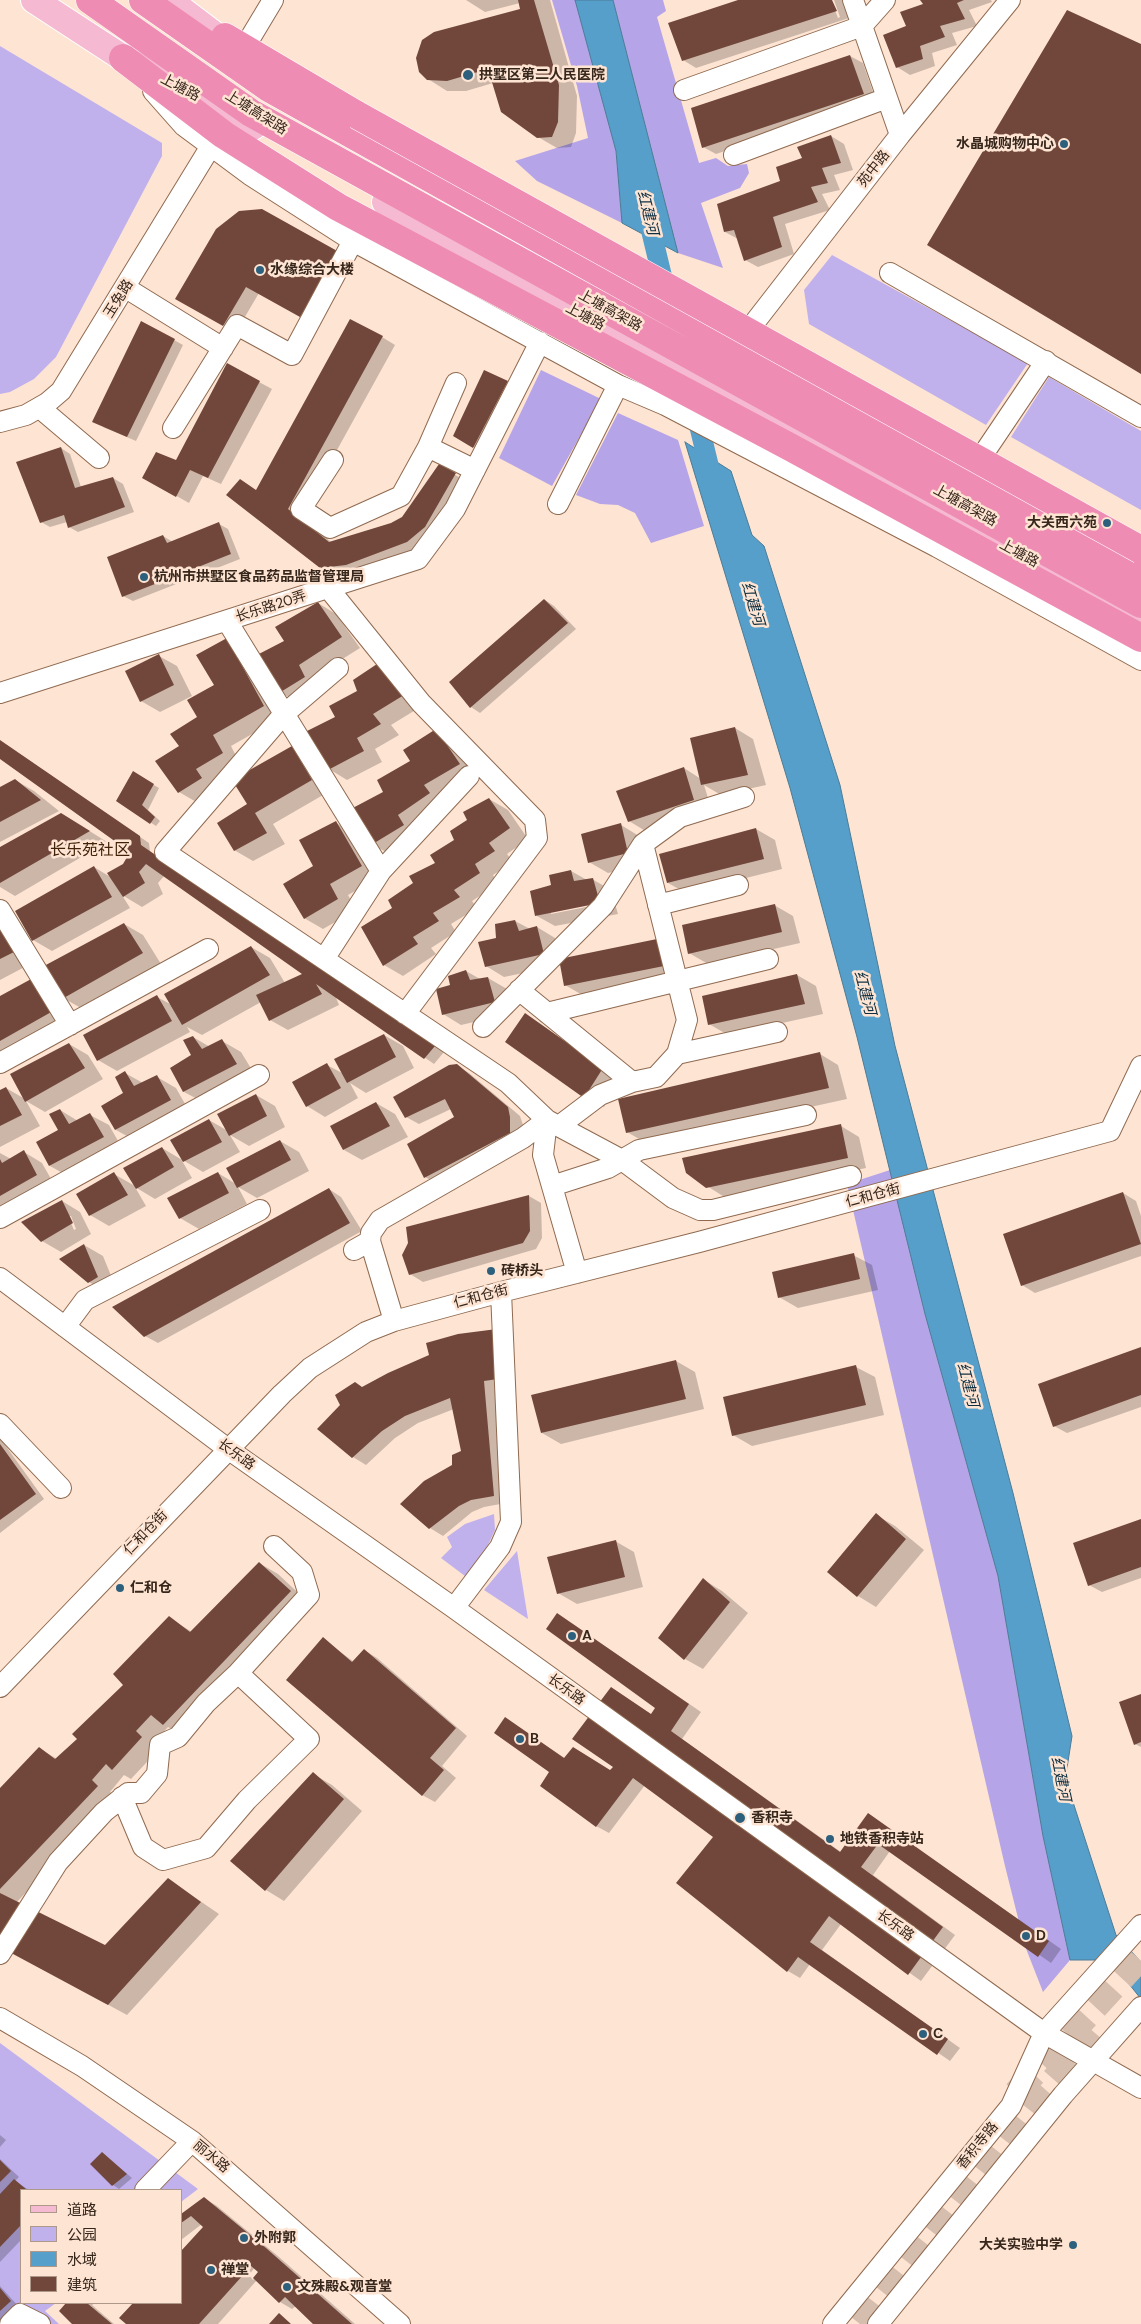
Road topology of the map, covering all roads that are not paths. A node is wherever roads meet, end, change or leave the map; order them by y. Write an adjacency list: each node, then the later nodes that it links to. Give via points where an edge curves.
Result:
1 (34, 0): 12 (main road, 上塘路)
2 (90, 0): 43 (highway, 上塘高架路, via 252,112)
3 (143, 0): 41 (highway, 上塘高架路, via 269,88)
4 (169, 0): 9 (main road)
5 (273, 0): 11 (street)
6 (853, 0): 10 (street)
7 (885, 0): 10 (street)
8 (1010, 0): 15 (street, 苑中路)
9 (204, 25): 11 (street); 20 (main road, via 262,70); 39 (highway, bridge, via 357,115)
10 (862, 26): 13 (street); 14 (street)
11 (249, 40): 20 (street, via 648,264)
12 (123, 58): 16 (street, via 184,126); 45 (main road, 上塘路, via 220,109 565,307 1069,582); 46 (highway, via 224,135 338,207)
13 (684, 90)
14 (887, 98): 15 (street); 17 (street)
15 (900, 135): 22 (street, 苑中路)
16 (211, 146): 18 (street); 21 (street, 玉兔路)
17 (734, 155)
18 (353, 241): 23 (street); 24 (street, via 292,355 237,325)
19 (890, 273): 25 (street)
20 (665, 285): 22 (street); 22 (main road, via 681,306)
21 (126, 288): 24 (street); 28 (street, 玉兔路, via 61,391)
22 (747, 332): 33 (street); 40 (main road)
23 (540, 342): 27 (street); 36 (street, 长乐路20弄)
24 (223, 348): 31 (street)
25 (1046, 361): 29 (street); 33 (street)
26 (456, 383): 32 (street)
27 (618, 385): 37 (street); 47 (street, via 665,405 928,542)
28 (40, 408): 30 (street, 玉兔路); 34 (street)
29 (1141, 417)
30 (0, 422)
31 (173, 428)
32 (428, 447): 35 (street, via 401,496 330,528 302,510); 36 (street)
33 (984, 453): 38 (street)
34 (99, 458)
35 (333, 460)
36 (474, 470): 42 (street, 长乐路20弄, via 455,509 418,559)
37 (558, 504)
38 (1141, 537)
39 (1141, 550)
40 (1141, 562)
41 (1141, 575)
42 (329, 589): 44 (street, 长乐路20弄); 64 (street, via 420,704 535,820 538,838)
43 (1141, 604)
44 (227, 621): 49 (street, 长乐路20弄); 50 (street)
45 (1141, 625)
46 (1141, 638)
47 (1141, 660)
48 (338, 668): 50 (street)
49 (0, 693)
50 (284, 715): 54 (street); 59 (street, via 165,852)
51 (469, 776): 54 (street)
52 (744, 798): 53 (street, via 680,817)
53 (644, 844): 56 (street); 62 (street, via 603,906)
54 (381, 871): 59 (street)
55 (738, 884): 56 (street)
56 (658, 904): 61 (street)
57 (0, 910): 65 (street)
58 (208, 949): 65 (street)
59 (324, 959): 64 (street)
60 (768, 959): 61 (street)
61 (677, 980): 63 (street); 68 (street, via 687,1020)
62 (518, 990): 63 (street); 66 (street)
63 (548, 1013): 72 (street)
64 (406, 1014): 74 (street, via 508,1082)
65 (70, 1025): 69 (street)
66 (483, 1027)
67 (777, 1032): 68 (street)
68 (677, 1054): 72 (street, via 656,1077)
69 (0, 1064)
70 (259, 1076): 79 (street)
71 (1139, 1077): 80 (street, 仁和仓街, via 1110,1131)
72 (632, 1082): 74 (street, via 600,1095)
73 (806, 1115): 75 (street, via 639,1150)
74 (553, 1123): 75 (street); 77 (street, via 543,1155); 83 (street, via 380,1220 362,1245)
75 (622, 1160): 76 (street, via 673,1198 700,1210 740,1205); 77 (street, via 608,1168)
76 (851, 1176)
77 (552, 1186): 80 (street)
78 (260, 1210): 84 (street, via 85,1300)
79 (0, 1218)
80 (577, 1273): 82 (street, 仁和仓街)
81 (0, 1278): 84 (street, 长乐路)
82 (501, 1292): 83 (street, 仁和仓街); 89 (street, via 511,1522 500,1547)
83 (394, 1321): 86 (street, 仁和仓街, via 366,1332 310,1368)
84 (65, 1327): 86 (street, 长乐路)
85 (0, 1424): 87 (street)
86 (228, 1449): 89 (street, 长乐路); 91 (street, 仁和仓街)
87 (61, 1488)
88 (274, 1546): 90 (street, via 302,1572 309,1595)
89 (454, 1608): 99 (street, 长乐路)
90 (238, 1674): 92 (street, via 206,1703 178,1737 160,1745 157,1774 140,1793 128,1793); 92 (street, via 308,1739 247,1800 206,1848 164,1860 143,1847)
91 (0, 1687)
92 (122, 1797): 96 (street, via 58,1862)
93 (1141, 1910): 95 (street)
94 (1141, 1925): 95 (street)
95 (1125, 1936): 99 (street, 香积寺路)
96 (0, 1954)
97 (1141, 2007): 100 (street)
98 (0, 2018): 102 (street, 丽水路, via 82,2066)
99 (1044, 2033): 100 (street, 长乐路); 107 (street, 香积寺路, via 1011,2106)
100 (1094, 2060): 101 (street, 长乐路); 108 (street)
101 (1141, 2088)
102 (192, 2141): 103 (street); 106 (street, 丽水路)
103 (146, 2189)
104 (10, 2324): 105 (street, via 20,2314)
105 (40, 2324)
106 (400, 2324)
107 (832, 2324)
108 (878, 2324)

